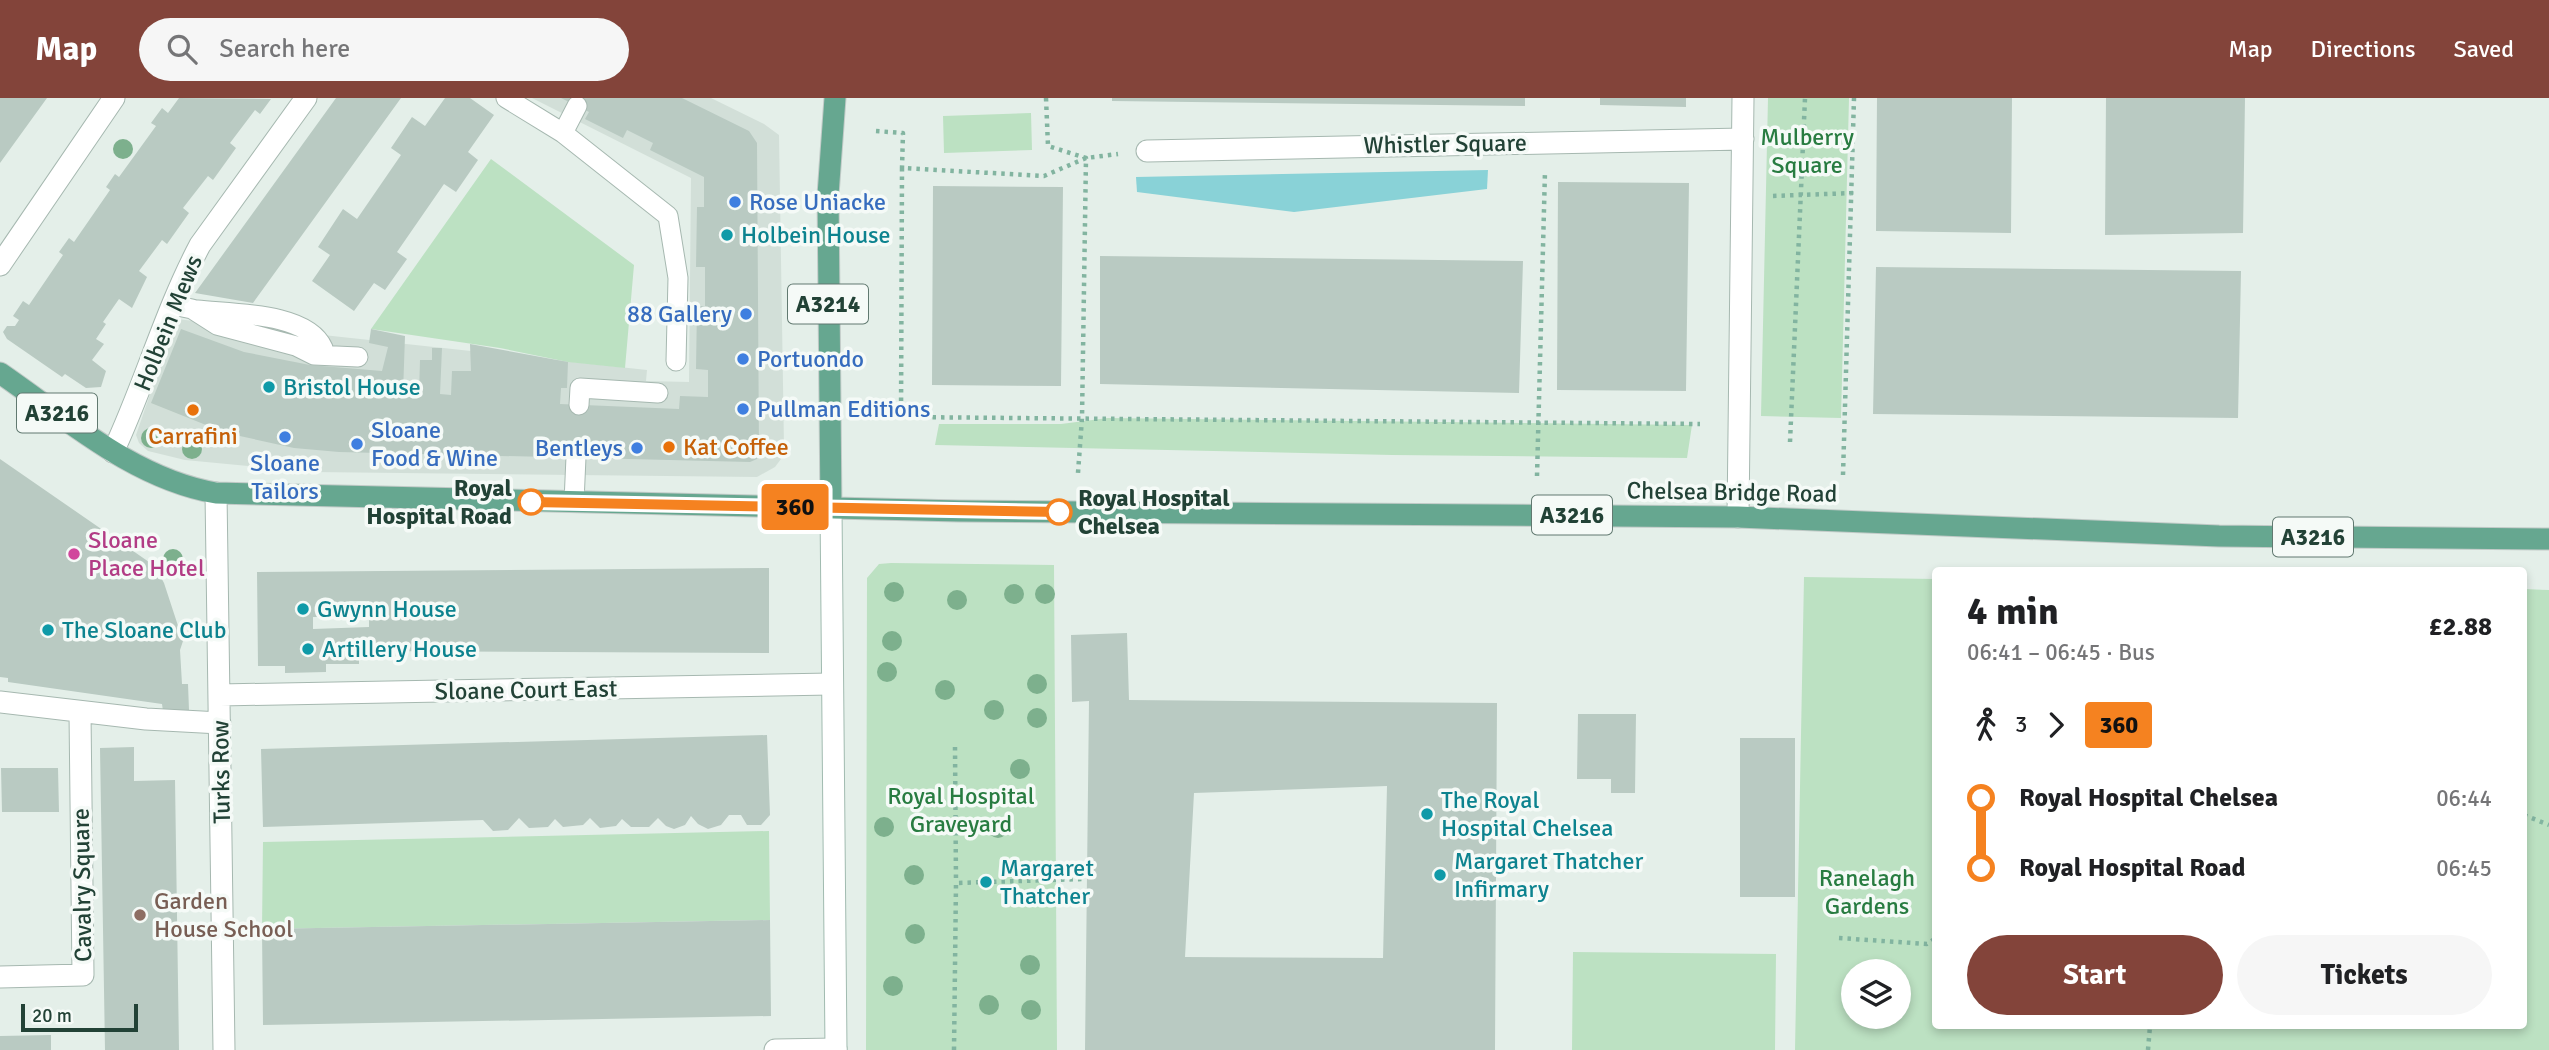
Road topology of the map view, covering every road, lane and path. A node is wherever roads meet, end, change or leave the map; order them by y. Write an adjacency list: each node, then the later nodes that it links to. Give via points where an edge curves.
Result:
1 (114, 98): 20 (street)
2 (306, 98): 21 (street, Holbein Mews, via 200,245 187,270)
3 (506, 98): 11 (lane)
4 (834, 98): 39 (main road, A3214, via 828,221)
5 (1046, 98): 15 (path, via 1048,146)
6 (1743, 98): 12 (street)
7 (1805, 98): 18 (path)
8 (1854, 98): 17 (path)
9 (577, 106): 11 (lane)
10 (876, 131): 16 (path, via 903,133)
11 (563, 133): 24 (lane, via 668,216 678,278)
12 (1743, 139): 13 (street, Whistler Square); 19 (street)
13 (1546, 142): 14 (street, Whistler Square); 29 (path)
14 (1147, 151): 15 (path)
15 (1086, 158): 16 (path, via 1044,176); 28 (path)
16 (902, 169): 28 (path, via 901,417)
17 (1853, 193): 18 (path); 35 (path)
18 (1802, 195): 19 (path); 31 (path)
19 (1742, 197): 40 (street)
20 (0, 265)
21 (183, 307): 22 (lane, via 298,324 312,332); 23 (lane, via 217,325 314,355); 32 (street, Holbein Mews)
22 (323, 348)
23 (358, 358)
24 (676, 361)
25 (0, 373): 32 (main road, A3216)
26 (658, 393): 27 (lane, via 580,388)
27 (579, 405)
28 (1082, 418): 29 (path); 34 (path)
29 (1537, 424): 30 (path); 36 (path)
30 (1700, 424)
31 (1790, 442)
32 (113, 452): 37 (main road, A3216, via 190,489)
33 (576, 457): 38 (lane)
34 (1078, 473)
35 (1843, 475)
36 (1537, 476)
37 (216, 493): 38 (main road, A3216); 43 (street, Turks Row)
38 (574, 502): 39 (main road, A3216)
39 (831, 508): 40 (main road, Chelsea Bridge Road / A3216); 42 (street)
40 (1738, 516): 41 (main road, Chelsea Bridge Road / A3216, via 2219,536)
41 (2549, 539)
42 (831, 684): 43 (street, Sloane Court East); 56 (street)
43 (220, 695): 46 (street, Turks Row)
44 (0, 702): 45 (street)
45 (80, 713): 46 (street); 54 (street, Cavalry Square, via 83,975)
46 (220, 723): 57 (street, Turks Row)
47 (955, 747): 51 (path)
48 (2527, 816): 49 (path)
49 (2549, 825)
50 (1082, 879): 51 (path)
51 (956, 883): 59 (path)
52 (1839, 938): 53 (path)
53 (1932, 941)
54 (0, 977)
55 (2150, 1029): 60 (path)
56 (836, 1049): 58 (street)
57 (224, 1050)
58 (775, 1050)
59 (954, 1050)
60 (2148, 1050)

